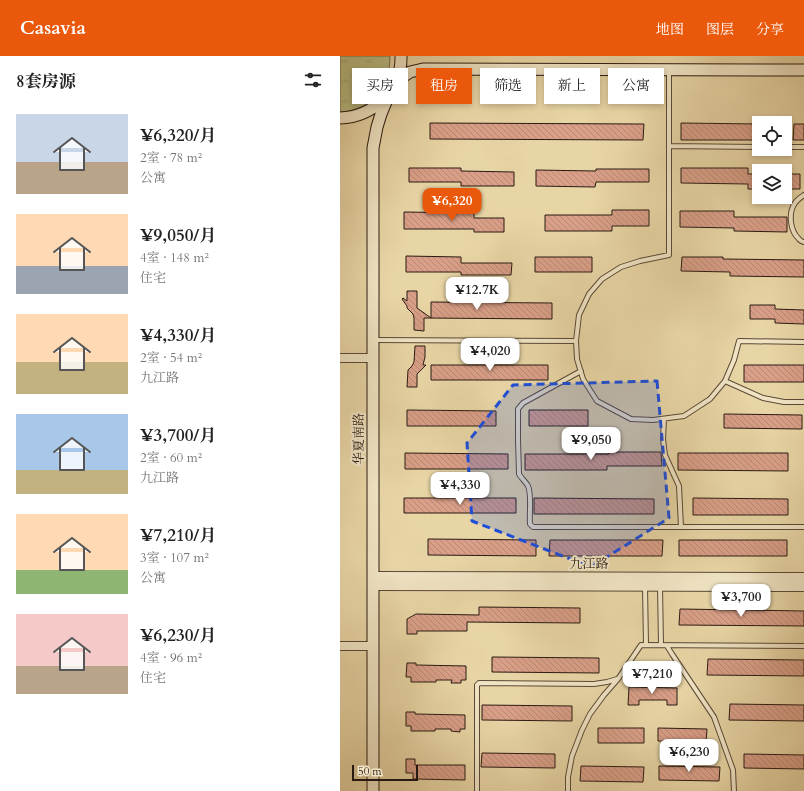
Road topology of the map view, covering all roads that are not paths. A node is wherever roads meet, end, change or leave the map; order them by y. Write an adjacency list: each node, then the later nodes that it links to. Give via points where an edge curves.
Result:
1 (401, 56): 2 (main road, 华夏南路)
2 (400, 68)
3 (669, 69): 4 (main road); 5 (main road, via 423,69); 9 (lane)
4 (804, 70)
5 (408, 74)
6 (377, 104): 8 (main road, via 357,116)
7 (386, 104): 15 (main road, 华夏南路, via 373,148)
8 (340, 118)
9 (669, 146): 10 (lane); 16 (lane, via 669,255 620,267 602,279 589,294 580,315)
10 (752, 147)
11 (792, 147): 12 (lane)
12 (804, 147)
13 (804, 195): 14 (lane, via 794,204 791,224 799,239)
14 (804, 242)
15 (373, 340): 16 (lane); 19 (main road, 华夏南路)
16 (576, 341): 20 (lane)
17 (804, 342): 21 (lane, via 739,341)
18 (340, 358): 19 (street)
19 (373, 358): 27 (main road, 华夏南路)
20 (581, 371): 23 (lane, via 597,401 631,418); 24 (lane, via 522,403 518,409 519,474 529,487 530,524 533,527)
21 (725, 381): 22 (lane, via 763,398); 23 (lane, via 710,399 697,408 684,416)
22 (804, 402)
23 (664, 419): 24 (lane, via 665,455 679,486)
24 (681, 527): 25 (lane)
25 (804, 527)
26 (804, 578): 27 (street, 九江路)
27 (373, 581): 28 (street, 九江路); 34 (main road, 华夏南路)
28 (645, 586): 29 (street, 九江路); 31 (lane)
29 (660, 586): 30 (street, 九江路); 32 (lane)
30 (804, 586)
31 (646, 645): 32 (lane); 37 (lane, via 641,645)
32 (661, 645): 35 (lane)
33 (340, 646): 34 (street)
34 (373, 646): 38 (main road, 华夏南路)
35 (667, 646): 36 (lane); 41 (lane, via 714,717 733,770)
36 (804, 646)
37 (618, 679): 39 (lane, via 594,684 479,683); 40 (lane, via 597,704 582,730 572,756)
38 (373, 791)
39 (477, 791)
40 (568, 791)
41 (734, 791)

